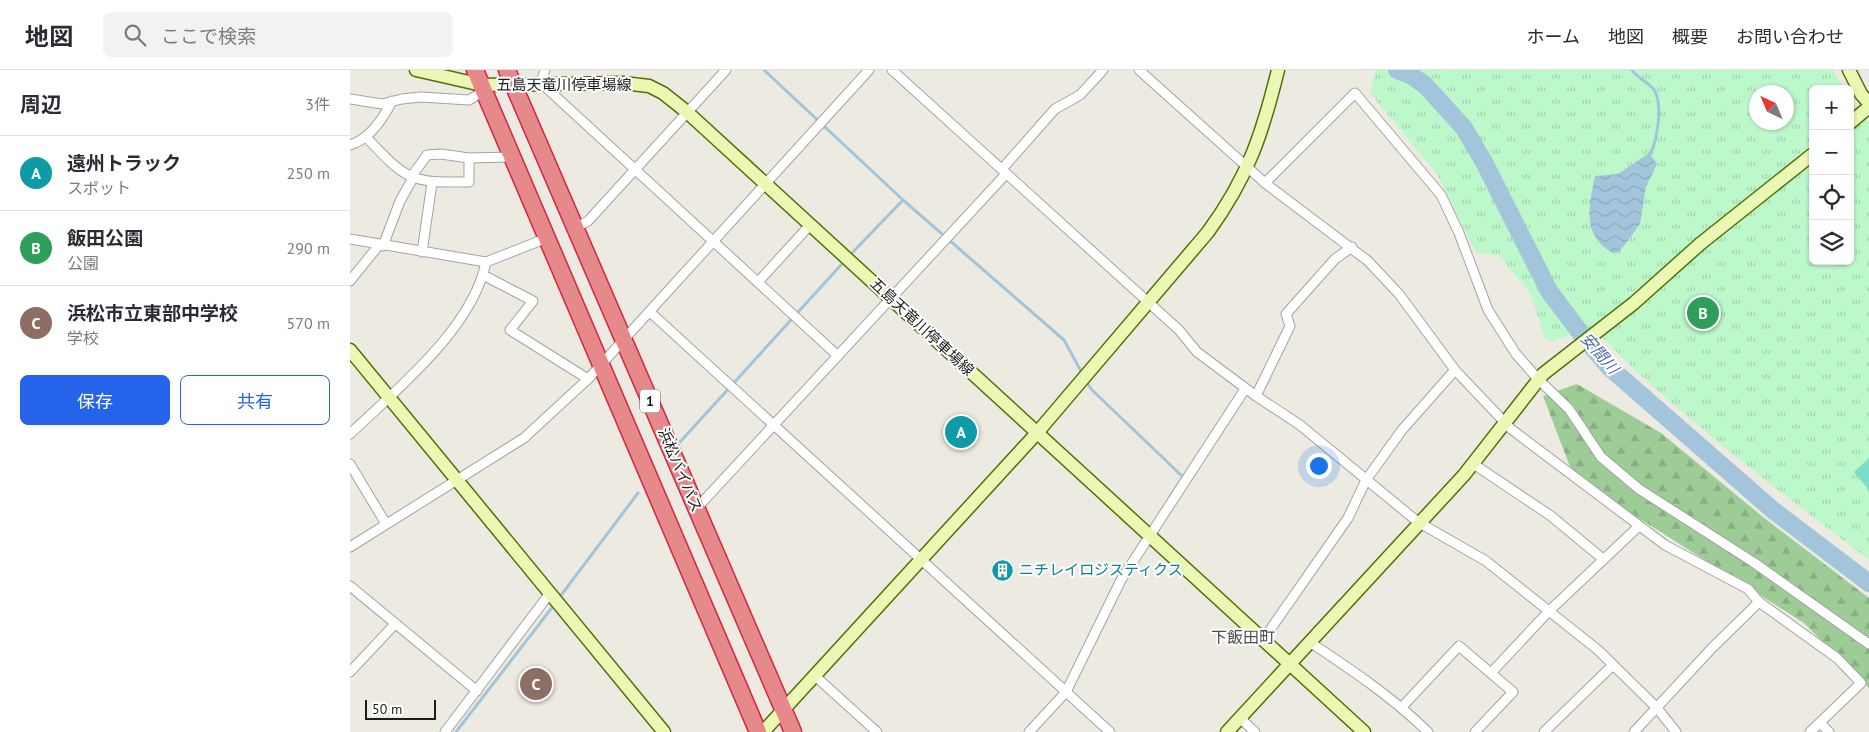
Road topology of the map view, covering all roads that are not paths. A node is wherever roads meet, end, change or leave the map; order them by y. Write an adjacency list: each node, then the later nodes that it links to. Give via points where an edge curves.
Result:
1 (416, 70): 11 (street, 五島天竜川停車場線)
2 (545, 70): 12 (street)
3 (726, 70): 16 (street)
4 (869, 70): 29 (street)
5 (892, 70): 25 (street)
6 (1103, 70): 25 (street, via 1080,95 1055,108)
7 (1139, 70): 23 (street)
8 (1850, 70): 15 (street)
9 (1277, 72): 23 (street, via 1257,147)
10 (510, 77): 11 (street, 五島天竜川停車場線); 12 (street, 五島天竜川停車場線); 31 (highway, 浜松バイパス / 1)
11 (480, 82): 14 (street, via 469,100 421,97); 20 (highway, 浜松バイパス / 1)
12 (542, 83): 16 (street, 五島天竜川停車場線, via 650,86); 24 (street)
13 (350, 99): 14 (street, via 382,104)
14 (392, 101): 18 (street)
15 (1869, 105): 17 (street)
16 (687, 112): 24 (street); 29 (street, 五島天竜川停車場線)
17 (1854, 119)
18 (366, 137): 19 (street); 26 (street, via 390,162)
19 (350, 144)
20 (513, 157): 22 (street); 32 (highway, 浜松バイパス / 1)
21 (1809, 157): 50 (street)
22 (469, 158): 26 (street, via 427,155); 28 (street, via 469,182)
23 (1248, 168): 27 (street); 43 (street, via 1208,232)
24 (635, 170): 31 (street, via 588,221); 34 (street)
25 (1004, 171): 42 (street); 43 (street)
26 (412, 178): 28 (street); 35 (street)
27 (1265, 182): 36 (street); 50 (street, via 1356,93 1441,195 1488,310 1516,354)
28 (432, 183): 37 (street)
29 (765, 184): 30 (street, 五島天竜川停車場線); 34 (street)
30 (810, 225): 41 (street); 42 (street, 五島天竜川停車場線)
31 (576, 228): 45 (highway, 浜松バイパス / 1)
32 (548, 238): 38 (street); 48 (highway, 浜松バイパス / 1)
33 (350, 239): 35 (street)
34 (714, 242): 41 (street); 44 (street)
35 (381, 246): 37 (street); 40 (street)
36 (1352, 247): 49 (street, via 1399,294); 54 (street, via 1336,258 1286,314 1290,326)
37 (422, 252): 38 (street)
38 (486, 262): 39 (street)
39 (483, 275): 51 (street, via 533,301 510,330); 53 (street, via 467,309 444,341)
40 (350, 281)
41 (758, 282): 47 (street)
42 (892, 299): 47 (street); 58 (street, 五島天竜川停車場線)
43 (1147, 303): 52 (street, via 1179,330 1197,352); 58 (street)
44 (650, 312): 45 (street); 56 (street)
45 (624, 340): 48 (street); 63 (highway, 浜松バイパス / 1)
46 (350, 350): 53 (street)
47 (838, 356): 56 (street)
48 (602, 363): 51 (street); 93 (highway, 浜松バイパス / 1)
49 (1455, 370): 55 (street); 62 (street, via 1402,430)
50 (1541, 376): 55 (street); 78 (street, via 1570,409 1601,457 1639,489 1753,562)
51 (588, 379): 61 (street, via 524,438)
52 (1245, 388): 54 (street); 67 (street)
53 (389, 396): 57 (street); 61 (street)
54 (1256, 396): 62 (street, via 1300,426)
55 (1504, 423): 59 (street); 66 (street)
56 (774, 426): 63 (street); 70 (street)
57 (350, 434)
58 (1036, 434): 67 (street, 五島天竜川停車場線); 70 (street)
59 (1472, 463): 64 (street); 69 (street, via 1551,516)
60 (350, 464): 65 (street)
61 (459, 480): 65 (street); 72 (street)
62 (1366, 480): 64 (street); 76 (street, via 1348,518)
63 (696, 509): 87 (highway, 浜松バイパス / 1)
64 (1418, 522): 74 (street, via 1486,561); 77 (street)
65 (386, 524): 68 (street)
66 (1639, 526): 69 (street); 73 (street, via 1665,545 1748,589)
67 (1149, 535): 76 (street, 五島天竜川停車場線); 85 (street, via 1122,580)
68 (350, 547)
69 (1603, 559): 74 (street)
70 (920, 560): 83 (street); 85 (street)
71 (350, 586): 75 (street)
72 (550, 593): 84 (street); 92 (street)
73 (1759, 602): 88 (street); 90 (street, via 1837,658 1861,683)
74 (1548, 612): 79 (street); 82 (street)
75 (395, 624): 81 (street); 84 (street)
76 (1263, 640): 80 (street, 五島天竜川停車場線)
77 (1311, 643): 80 (street); 86 (street)
78 (1869, 644)
79 (1613, 665): 88 (street); 104 (street)
80 (1290, 666): 89 (street); 101 (street, 五島天竜川停車場線)
81 (350, 672)
82 (1491, 673): 86 (street, via 1460,646); 103 (street, via 1513,692)
83 (814, 675): 87 (street); 96 (street)
84 (477, 691): 91 (street)
85 (1066, 692): 97 (street); 98 (street)
86 (1402, 707): 102 (street)
87 (783, 708): 94 (street); 95 (highway, 浜松バイパス / 1)
88 (1656, 708): 105 (street); 106 (street)
89 (1240, 718): 99 (street); 100 (street)
90 (1820, 723): 107 (street); 108 (street)
91 (445, 732)
92 (664, 732)
93 (758, 732)
94 (763, 732)
95 (793, 732)
96 (877, 732)
97 (1029, 732)
98 (1110, 732)
99 (1227, 732)
100 (1255, 732)
101 (1364, 732)
102 (1428, 732)
103 (1474, 732)
104 (1544, 732)
105 (1634, 732)
106 (1676, 732)
107 (1810, 732)
108 (1829, 732)

